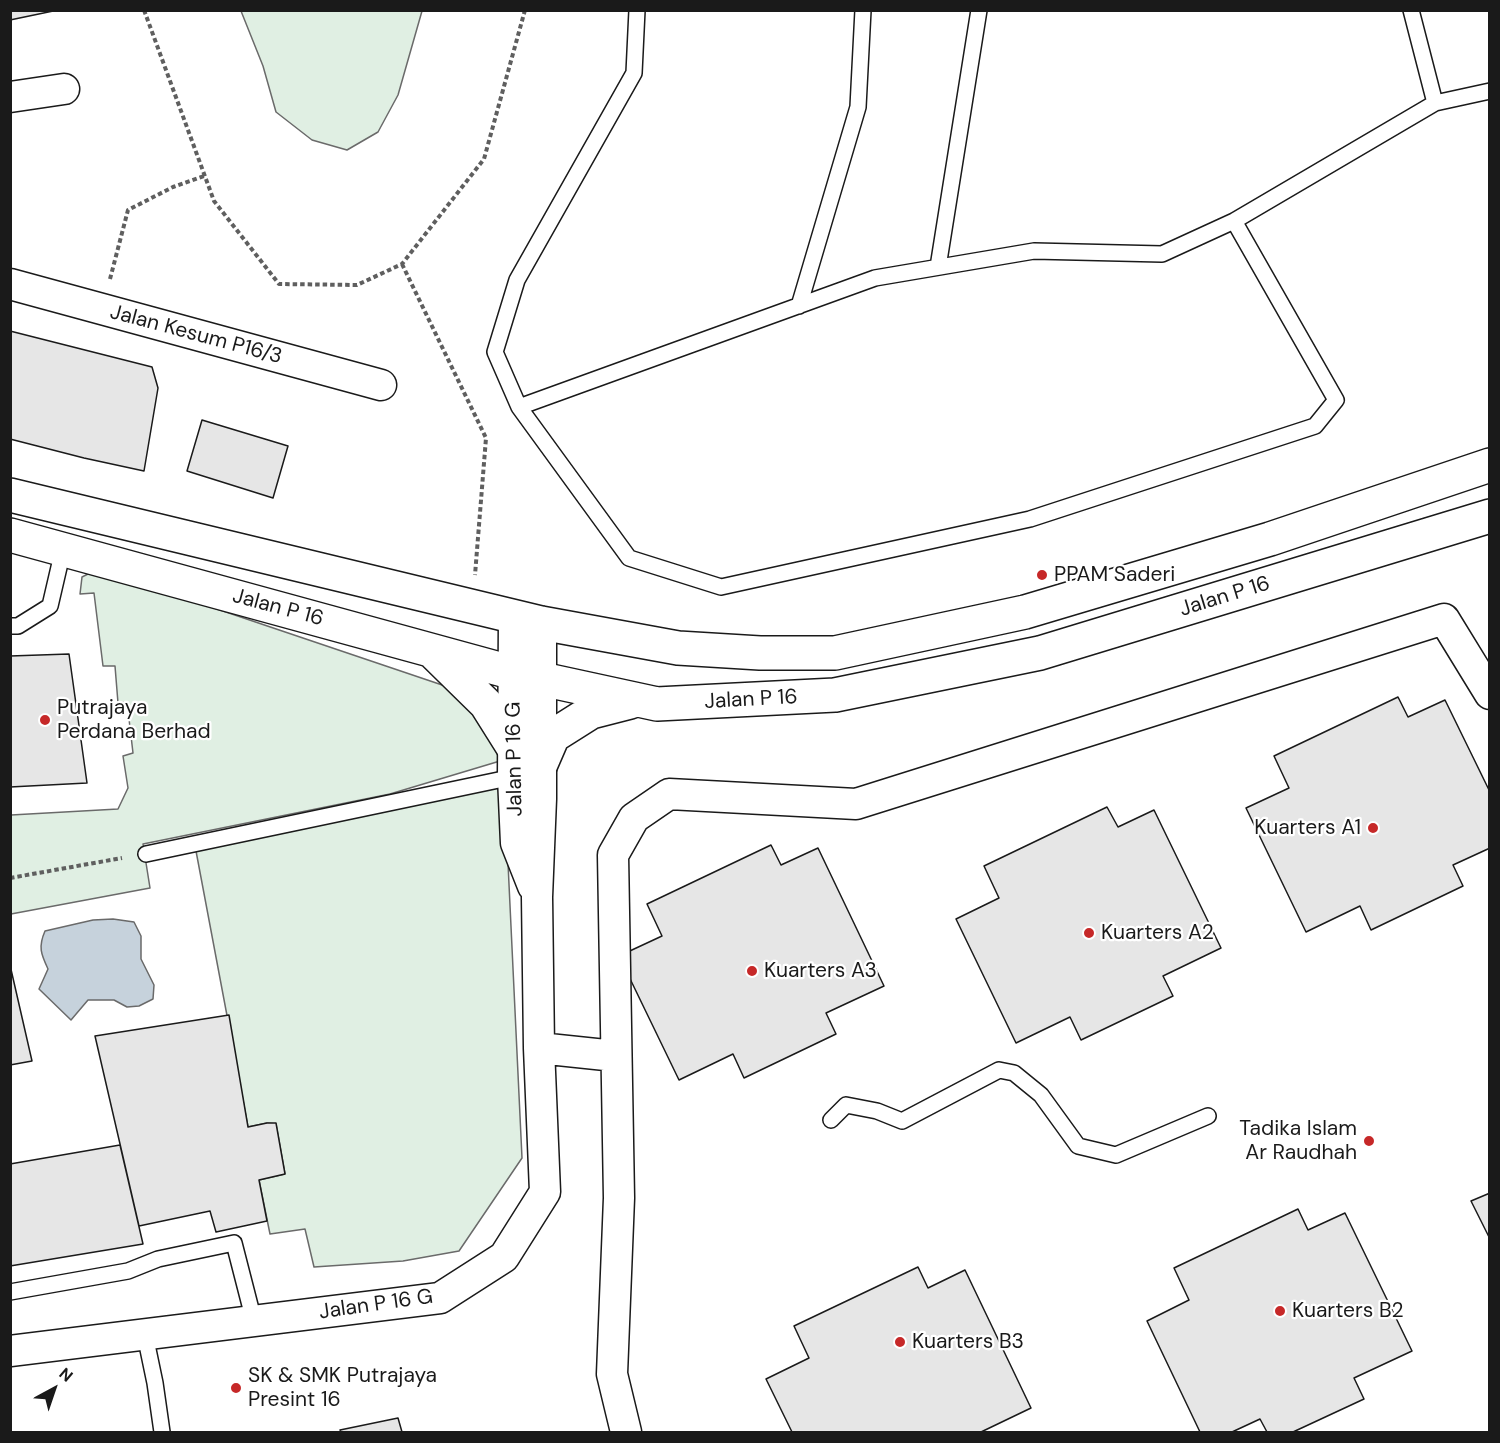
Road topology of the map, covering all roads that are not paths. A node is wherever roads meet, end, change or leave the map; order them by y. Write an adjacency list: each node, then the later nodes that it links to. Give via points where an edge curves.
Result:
1 (636, 10): 14 (lane, via 634,73 517,280 495,352)
2 (863, 10): 12 (lane, via 858,107)
3 (980, 10): 10 (lane)
4 (1411, 10): 8 (lane)
5 (64, 89): 7 (street)
6 (1490, 90): 8 (lane)
7 (10, 97)
8 (1435, 103): 9 (lane)
9 (1234, 221): 10 (lane, via 1162,255 1034,251); 14 (lane, via 1336,400 1315,426 1030,519 721,587 629,558)
10 (938, 267): 12 (lane, via 875,278)
11 (10, 284): 13 (street, Jalan Kesum P16/3)
12 (799, 306): 14 (lane)
13 (381, 385)
14 (519, 407)
15 (1489, 465): 20 (street, Jalan P 16, via 1270,539 1025,612 835,653 678,648)
16 (10, 495): 20 (street, Jalan P 16)
17 (1490, 516): 25 (street, Jalan P 16, via 1040,653 835,695 657,704)
18 (10, 535): 19 (street, Jalan P 16)
19 (63, 550): 21 (lane, via 50,606 18,626); 22 (street, Jalan P 16)
20 (527, 620): 23 (street, Jalan P 16 G)
21 (10, 626)
22 (431, 650): 23 (street, Jalan P 16); 26 (street, via 486,704)
23 (527, 676): 25 (street, Jalan P 16); 26 (street, Jalan P 16 G)
24 (1490, 694): 29 (street, via 1444,619 856,804 669,794 634,818 613,855)
25 (638, 700): 26 (street, via 591,712 553,736)
26 (522, 763): 27 (lane); 28 (street, Jalan P 16 G, via 537,897)
27 (146, 854)
28 (539, 1048): 29 (street); 33 (street, Jalan P 16 G, via 545,1192 504,1257 440,1298)
29 (615, 1056): 37 (street, via 619,1198 612,1374)
30 (1208, 1116): 31 (lane, via 1116,1155 1078,1146 1041,1095 1014,1073 999,1070 902,1121 846,1105)
31 (831, 1120)
32 (10, 1292): 33 (lane, via 128,1271 158,1259 234,1243)
33 (254, 1321): 34 (street, Jalan P 16 G)
34 (145, 1335): 35 (street, Jalan P 16 G); 36 (lane)
35 (10, 1351)
36 (162, 1432)
37 (626, 1432)

